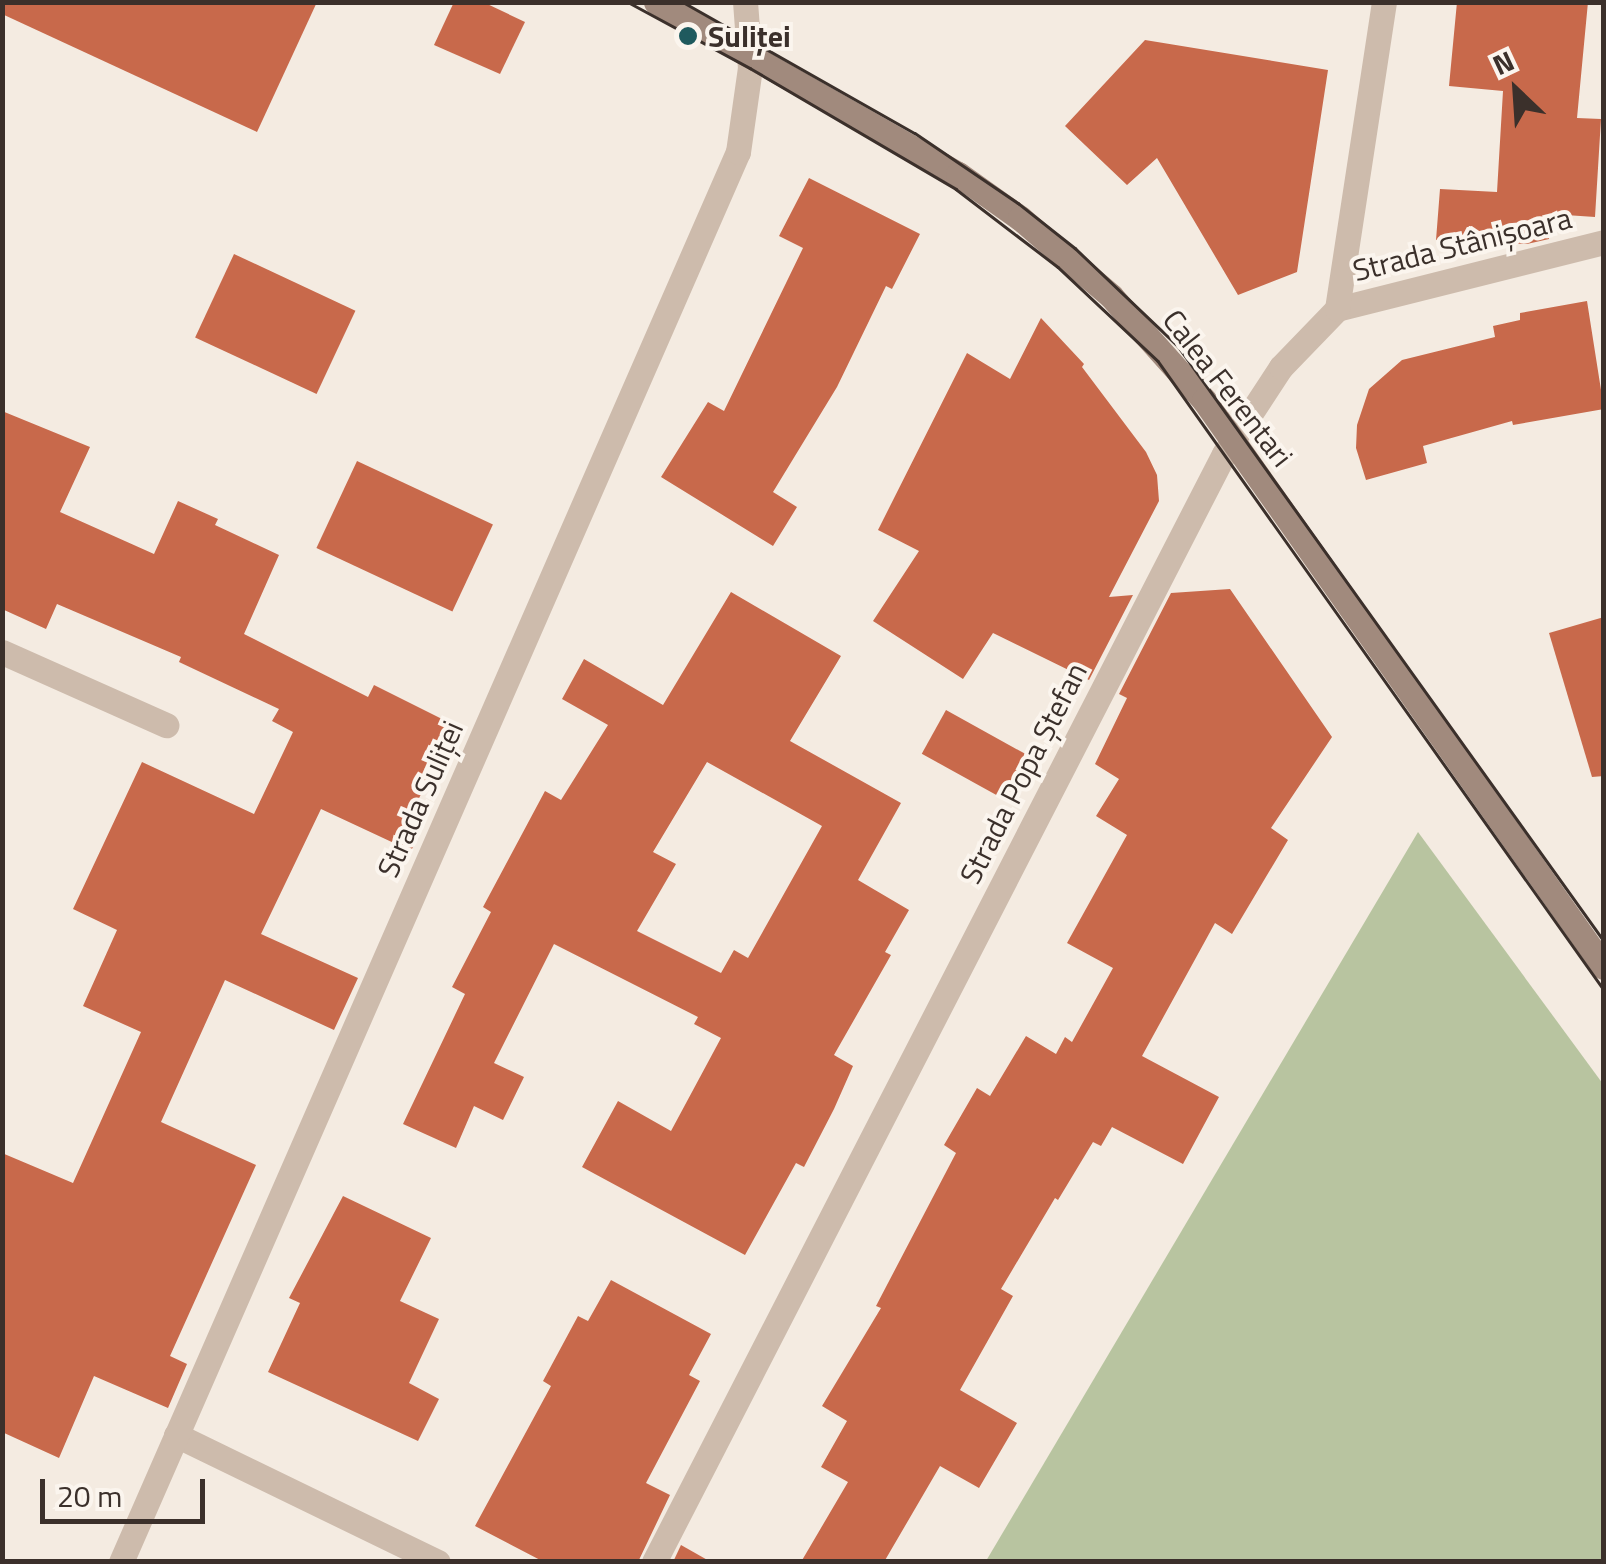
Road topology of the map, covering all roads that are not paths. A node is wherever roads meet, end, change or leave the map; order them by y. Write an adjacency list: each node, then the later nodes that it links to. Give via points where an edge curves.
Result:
1 (656, 2): 4 (main road, Calea Ferentari)
2 (745, 2): 4 (street, Strada Suliței)
3 (1384, 2): 6 (street)
4 (748, 54): 7 (main road, Calea Ferentari, via 899,137 1020,218 1153,339); 11 (street, Strada Suliței, via 738,152)
5 (1604, 242): 6 (street, Strada Stânișoara)
6 (1337, 309): 7 (street, Strada Popa Ștefan, via 1281,367)
7 (1231, 441): 10 (main road, Calea Ferentari); 14 (street, Strada Popa Ștefan)
8 (2, 652): 9 (street)
9 (166, 725)
10 (1604, 967)
11 (176, 1435): 12 (street, Strada Suliței); 13 (street)
12 (121, 1562)
13 (438, 1562)
14 (654, 1562)

